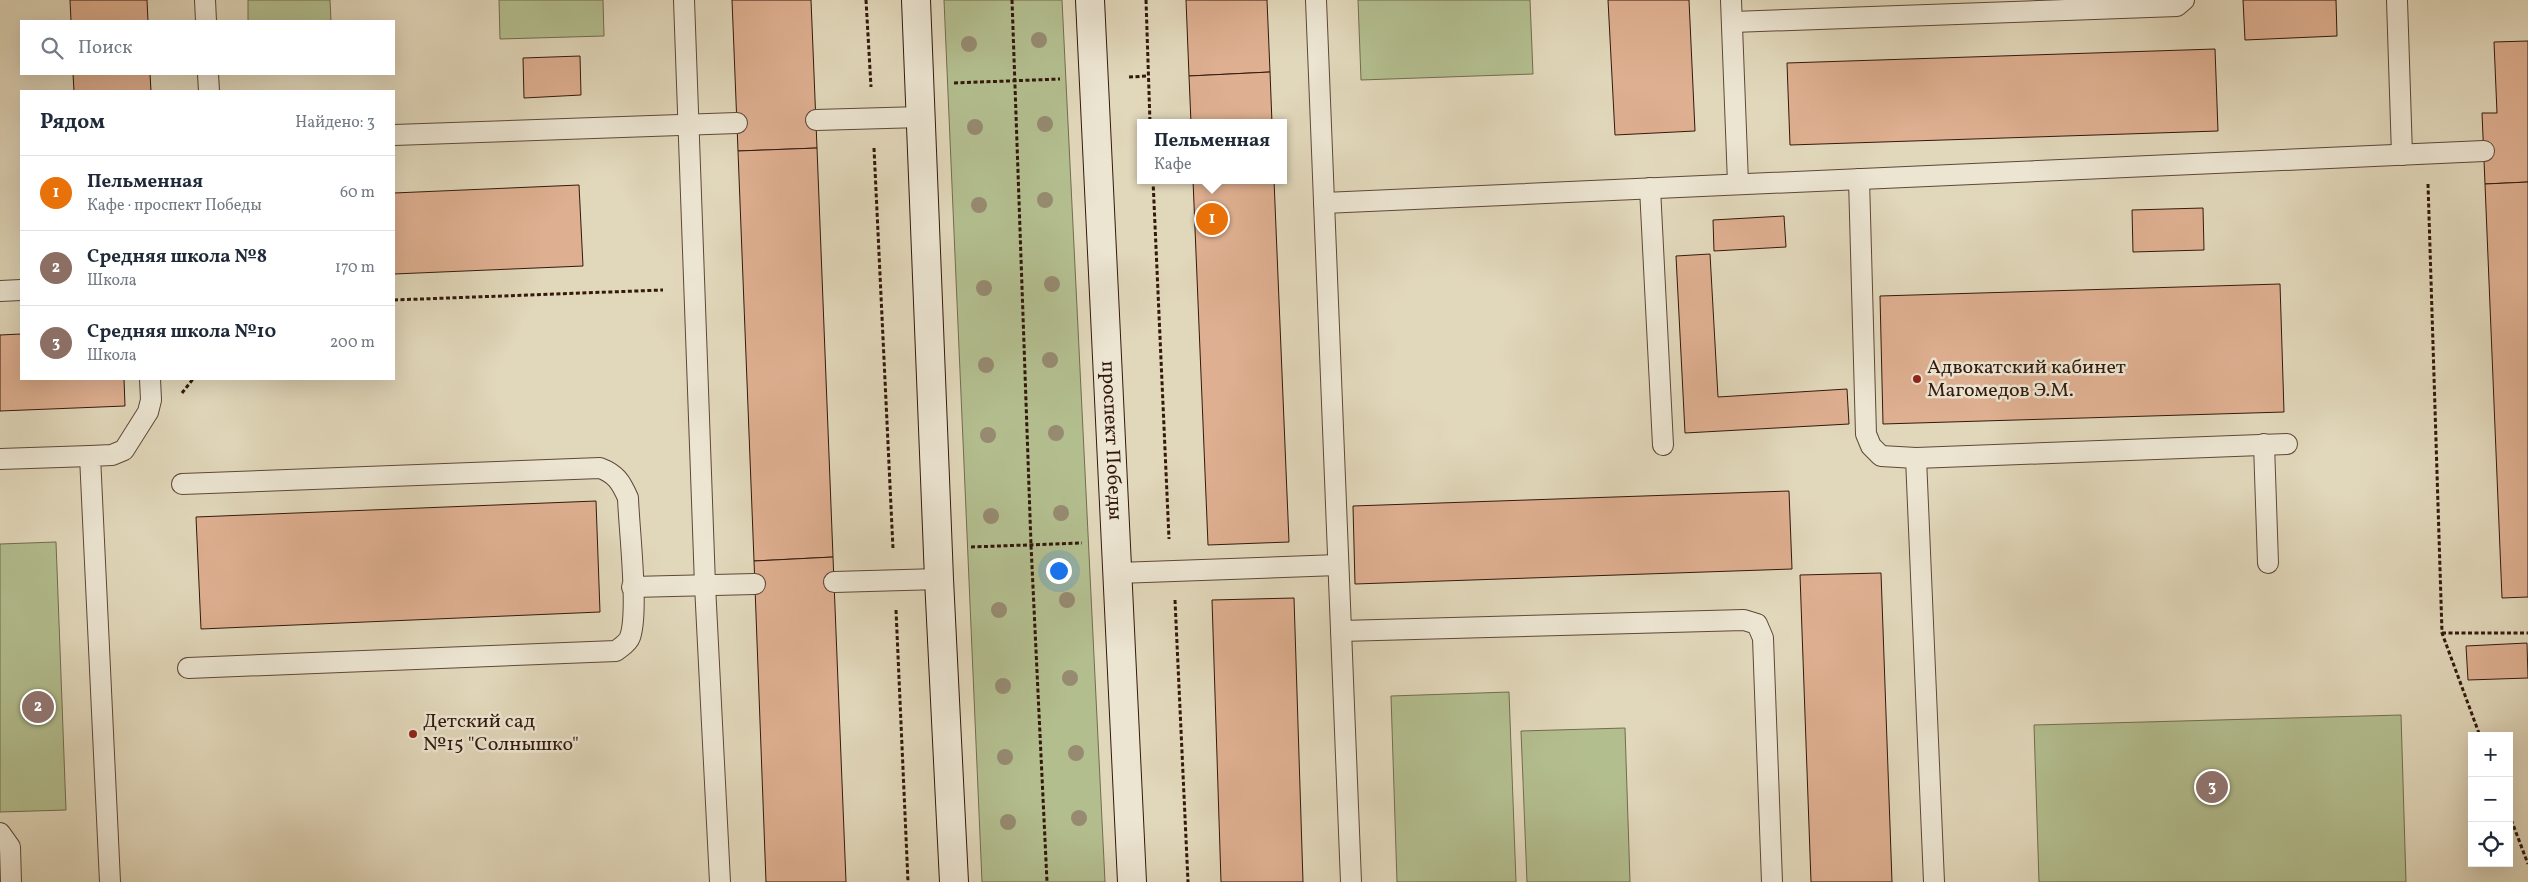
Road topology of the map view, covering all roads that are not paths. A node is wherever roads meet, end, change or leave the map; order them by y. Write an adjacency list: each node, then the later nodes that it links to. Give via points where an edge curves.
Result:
1 (205, 0): 9 (lane)
2 (684, 0): 16 (lane)
3 (916, 0): 13 (main road)
4 (1090, 0): 36 (main road, проспект Победы)
5 (1316, 0): 23 (lane)
6 (1731, 0): 10 (lane)
7 (2184, 0): 10 (lane, via 2177,6)
8 (2397, 0): 19 (lane)
9 (206, 20)
10 (1733, 22): 21 (lane)
11 (208, 75): 12 (lane)
12 (209, 90)
13 (921, 117): 14 (lane); 37 (main road)
14 (816, 120)
15 (736, 123): 16 (lane)
16 (688, 125): 17 (lane); 40 (lane)
17 (395, 135)
18 (2484, 151): 19 (lane)
19 (2402, 155): 20 (lane)
20 (1859, 179): 21 (lane); 31 (lane, via 1866,434 1871,446 1881,456)
21 (1738, 183): 22 (lane)
22 (1650, 188): 23 (lane); 29 (lane)
23 (1324, 203): 35 (lane)
24 (20, 290): 25 (lane)
25 (0, 291)
26 (150, 380): 30 (lane, via 148,412 124,450 112,455)
27 (2264, 444): 28 (lane); 31 (lane); 34 (lane)
28 (2287, 444)
29 (1663, 445)
30 (90, 456): 32 (lane); 46 (lane)
31 (1916, 458): 52 (lane)
32 (0, 459)
33 (182, 484): 41 (lane, via 600,468 613,473 628,498)
34 (2268, 563)
35 (1338, 565): 36 (lane); 42 (lane)
36 (1118, 573): 49 (main road, проспект Победы)
37 (939, 578): 38 (lane); 48 (main road)
38 (834, 582)
39 (755, 584): 40 (lane)
40 (706, 585): 41 (lane); 47 (lane)
41 (632, 587): 43 (lane, via 633,624 629,640 616,651)
42 (1341, 631): 50 (lane); 51 (lane, via 1744,620 1757,624 1763,638)
43 (188, 668)
44 (0, 832): 45 (lane, via 10,847)
45 (11, 882)
46 (110, 882)
47 (720, 882)
48 (954, 882)
49 (1132, 882)
50 (1352, 882)
51 (1772, 882)
52 (1934, 882)

